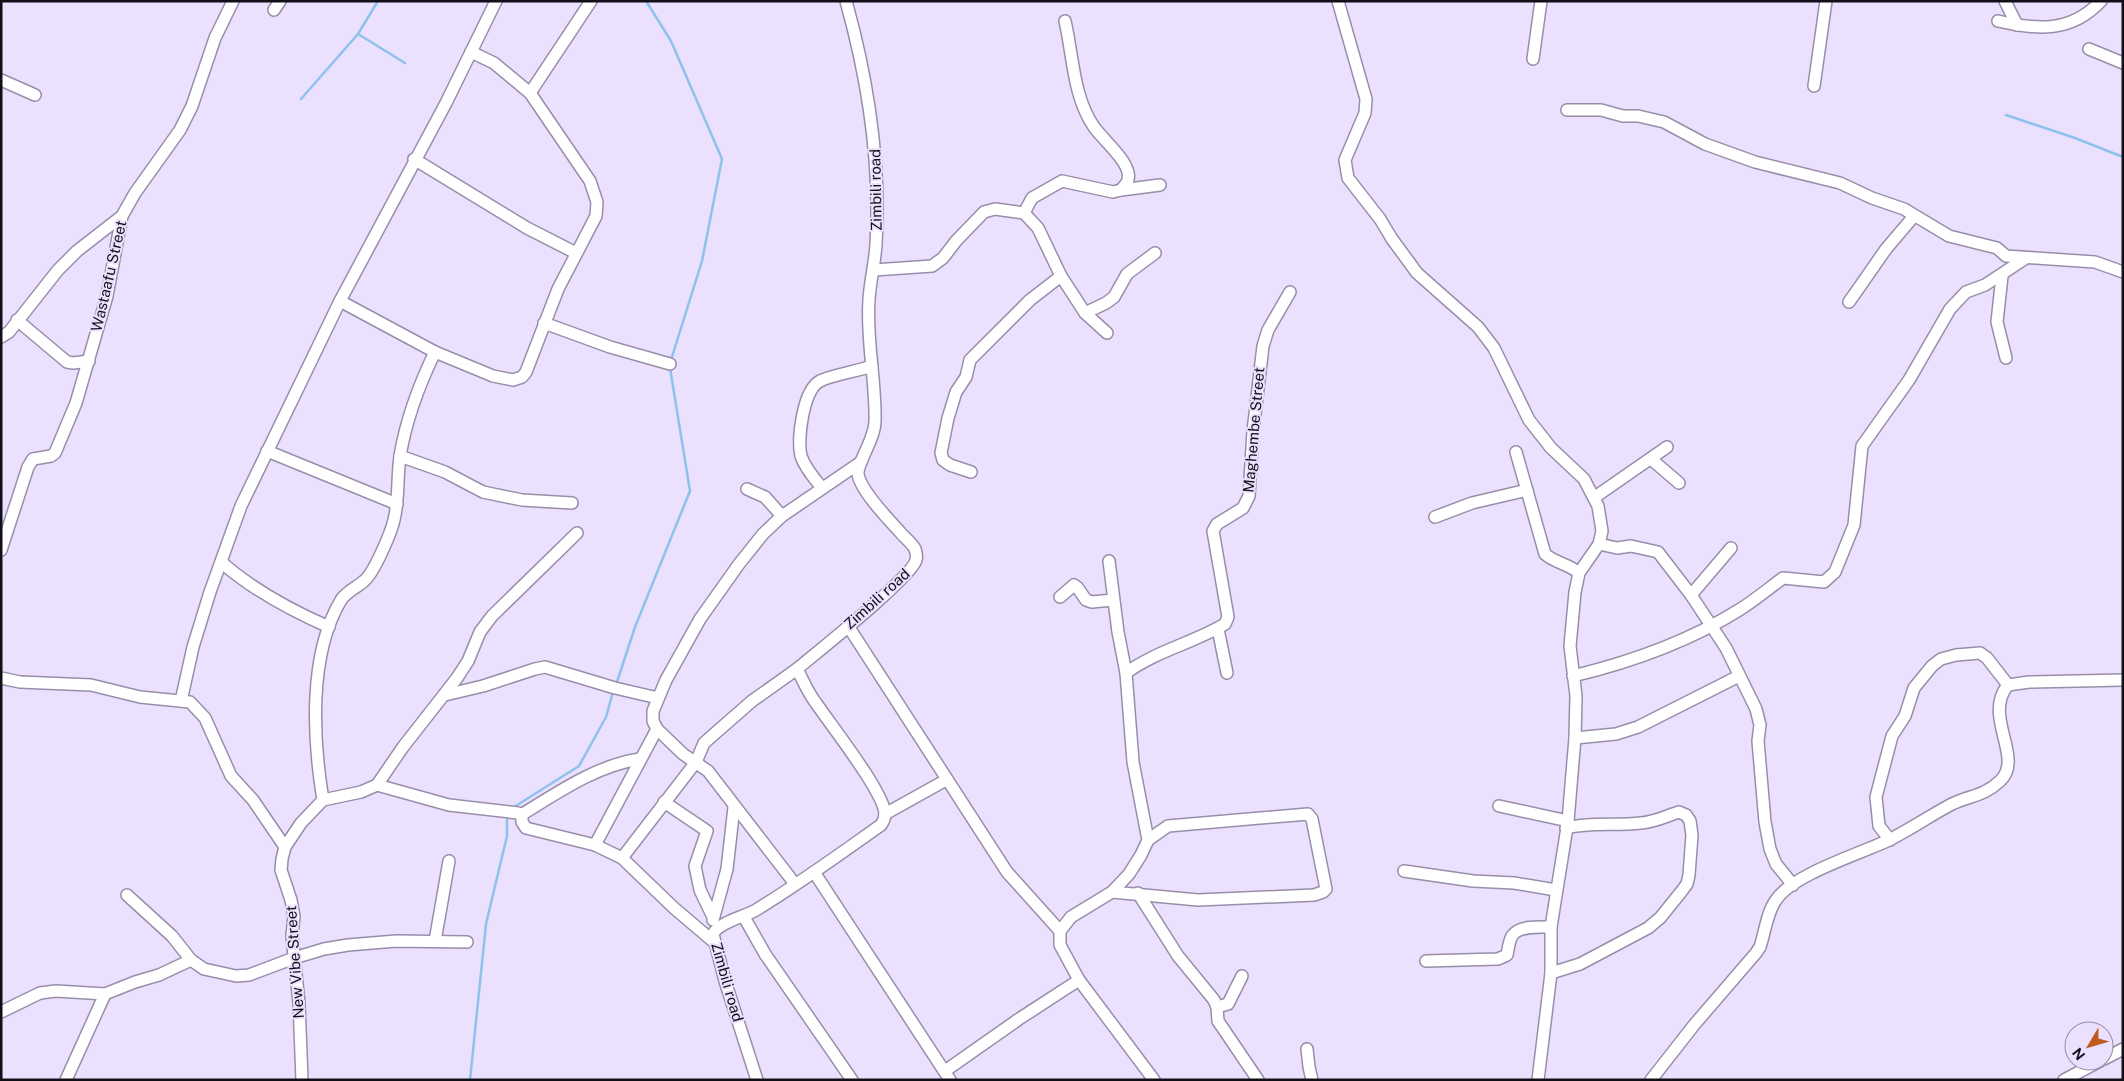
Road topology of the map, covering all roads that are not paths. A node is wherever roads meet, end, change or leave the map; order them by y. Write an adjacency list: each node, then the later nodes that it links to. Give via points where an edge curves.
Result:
1 (233, 1): 26 (street, Wastaafu Street, via 215,38 192,106 180,130)
2 (496, 1): 14 (street)
3 (590, 1): 19 (street)
4 (846, 1): 31 (street, Zimbili road, via 871,109 875,142 877,219)
5 (1338, 1): 59 (street, via 1366,99 1364,113 1345,160 1348,178 1418,273 1478,327 1494,348 1540,436 1584,479)
6 (1541, 1): 15 (street)
7 (1826, 1): 18 (street)
8 (2005, 1): 12 (street)
9 (2101, 1): 12 (street, via 2068,24 2033,28)
10 (1998, 20): 12 (street)
11 (1065, 21): 24 (street, via 1076,83 1084,105 1094,127 1128,172 1128,181)
12 (2016, 25)
13 (2089, 49): 16 (street)
14 (471, 52): 19 (street, via 494,63); 22 (street)
15 (1533, 59)
16 (2123, 64)
17 (1, 80): 20 (street)
18 (1814, 86)
19 (530, 93): 28 (street, via 590,181 597,202 596,216)
20 (35, 95)
21 (1567, 110): 27 (street, via 1601,110 1664,122 1706,144 1755,162 1840,183 1899,206)
22 (414, 159): 28 (street); 36 (street)
23 (1160, 185): 24 (street)
24 (1121, 190): 25 (street, via 1113,192 1062,181 1032,198)
25 (1024, 213): 31 (street, via 996,209 984,212 932,266); 33 (street, via 1038,228)
26 (122, 216): 39 (street, via 76,251); 45 (street, Wastaafu Street, via 108,296)
27 (1914, 216): 30 (street, via 1949,236 1997,248 2006,256); 37 (street)
28 (576, 253): 40 (street)
29 (1154, 253): 38 (street, via 1127,274 1114,297)
30 (2026, 258): 32 (street, via 2095,262); 34 (street)
31 (874, 270): 47 (street, Zimbili road, via 869,300)
32 (2123, 272)
33 (1061, 276): 38 (street); 54 (street, via 1030,300 970,360 948,418 942,453 943,460 950,465)
34 (2002, 276): 44 (street, via 1997,322); 74 (street, via 1966,292 1950,310 1909,380 1862,446 1854,525 1835,572 1824,582 1782,578 1741,609)
35 (1290, 292): 77 (street, Maghembe Street, via 1268,330 1263,346 1247,502 1243,508 1216,524 1213,531 1228,616)
36 (340, 300): 43 (street); 49 (street)
37 (1849, 302)
38 (1085, 312): 41 (street)
39 (17, 320): 42 (street); 45 (street, via 66,362)
40 (544, 323): 43 (street, via 526,372 513,380 493,376); 46 (street)
41 (1107, 333)
42 (1, 337)
43 (435, 352): 51 (street, via 415,398)
44 (2006, 358)
45 (88, 361): 67 (street, Wastaafu Street, via 76,404 58,449 51,456 33,460 28,467)
46 (670, 364)
47 (872, 366): 53 (street, Zimbili road, via 875,422 872,440); 56 (street, via 820,381 808,394 801,455 805,466)
48 (1667, 447): 52 (street)
49 (267, 452): 61 (street); 69 (street, via 241,506)
50 (1516, 452): 58 (street)
51 (400, 456): 60 (street, via 445,472 483,492 522,500); 61 (street)
52 (1651, 459): 55 (street); 59 (street)
53 (861, 462): 56 (street); 75 (street, Zimbili road, via 860,481 882,514 915,548 917,558 913,566)
54 (971, 472)
55 (1679, 482)
56 (822, 488): 62 (street)
57 (747, 489): 62 (street, via 765,497)
58 (1527, 490): 63 (street, via 1472,503); 70 (street, via 1545,554 1571,565)
59 (1595, 497): 65 (street, via 1602,531)
60 (572, 502)
61 (397, 504): 76 (street, via 384,547 368,578 342,598)
62 (782, 516): 87 (street, via 763,534 719,592 684,646)
63 (1435, 517)
64 (577, 533): 86 (street, via 492,616 480,632 468,661)
65 (1599, 544): 70 (street); 71 (street, via 1658,552)
66 (1731, 548): 71 (street)
67 (1, 550)
68 (1109, 561): 73 (street)
69 (221, 562): 76 (street, via 272,599); 88 (street, via 193,647)
70 (1579, 573): 81 (street, via 1574,592 1570,646)
71 (1692, 595): 74 (street)
72 (1060, 597): 73 (street, via 1074,585 1086,600)
73 (1113, 600): 79 (street)
74 (1713, 625): 81 (street, via 1642,657); 111 (street, via 1756,709 1770,849 1776,864)
75 (848, 626): 78 (street, Zimbili road); 93 (street)
76 (329, 627): 95 (street, via 315,705)
77 (1218, 629): 79 (street, via 1142,661); 80 (street)
78 (797, 669): 92 (street, Zimbili road, via 752,701 704,743); 99 (street, via 814,701 868,779)
79 (1126, 673): 102 (street, via 1133,762)
80 (1227, 673)
81 (1573, 676): 90 (street, via 1577,704)
82 (1737, 677): 90 (street, via 1638,727 1616,734)
83 (1, 678): 88 (street, via 90,685 140,697)
84 (2123, 680): 85 (street)
85 (2008, 685): 103 (street, via 2002,692 1999,711 2008,772 1982,795 1954,803); 103 (street, via 1987,658 1974,653 1941,659 1914,688 1905,716 1892,736 1876,797 1879,826)
86 (444, 695): 87 (street, via 535,668 545,668); 94 (street)
87 (658, 698): 89 (street, via 653,711)
88 (181, 700): 105 (street, via 190,702 205,718 231,776 253,800)
89 (657, 729): 91 (street); 92 (street)
90 (1575, 738): 101 (street)
91 (640, 759): 100 (street, via 611,766 582,779); 104 (street)
92 (696, 762): 96 (street, Zimbili road); 98 (street, via 717,781)
93 (946, 780): 99 (street); 119 (street, via 1007,872)
94 (377, 785): 95 (street); 100 (street, via 449,805)
95 (323, 800): 105 (street, via 301,823)
96 (664, 802): 106 (street, Zimbili road); 116 (street, via 707,831 695,866 700,890)
97 (1500, 806): 101 (street)
98 (734, 807): 110 (street); 116 (street, via 727,869)
99 (885, 814): 109 (street, Zimbili road, via 881,825)
100 (521, 815): 104 (street, via 526,828)
101 (1567, 824): 112 (street); 126 (street, via 1633,824 1655,821 1679,812 1690,821 1691,858 1687,884 1648,928 1580,964)
102 (1148, 840): 113 (street, via 1129,874); 114 (street, via 1168,826 1308,814 1312,819 1326,889 1314,895 1198,900)
103 (1890, 840): 111 (street)
104 (595, 845): 106 (street)
105 (286, 847): 123 (street, New Vibe Street, via 281,870 294,916)
106 (622, 858): 120 (street, via 674,908)
107 (449, 861): 121 (street)
108 (1404, 871): 112 (street)
109 (814, 872): 110 (street, Zimbili road); 134 (street)
110 (795, 884): 117 (street, Zimbili road)
111 (1793, 885): 143 (street, via 1774,902 1759,949)
112 (1556, 890): 118 (street)
113 (1112, 892): 114 (street); 119 (street, via 1071,917)
114 (1138, 894): 130 (street, via 1178,956)
115 (127, 895): 124 (street, via 172,936)
116 (713, 917): 120 (street)
117 (744, 917): 120 (street, Zimbili road); 138 (street, via 765,954)
118 (1551, 927): 125 (street, via 1526,928 1518,932 1512,936 1506,955 1498,959); 126 (street)
119 (1060, 931): 128 (street, via 1060,945)
120 (714, 937): 137 (street, Zimbili road)
121 (435, 941): 122 (street); 123 (street, via 355,944)
122 (467, 942)
123 (294, 958): 124 (street, via 249,975 236,976 204,969); 136 (street, New Vibe Street)
124 (191, 960): 129 (street)
125 (1426, 961)
126 (1551, 972): 142 (street)
127 (1242, 976): 130 (street, via 1228,1004)
128 (1079, 980): 134 (street, via 1019,1019); 139 (street)
129 (105, 994): 131 (street, via 40,993); 135 (street)
130 (1217, 1007): 140 (street, via 1218,1021)
131 (1, 1012)
132 (1308, 1049): 141 (street)
133 (2081, 1071): 144 (street)
134 (947, 1076)
135 (66, 1080)
136 (302, 1080)
137 (757, 1080)
138 (852, 1080)
139 (1154, 1080)
140 (1258, 1080)
141 (1312, 1080)
142 (1538, 1080)
143 (1651, 1080)
144 (2064, 1080)

